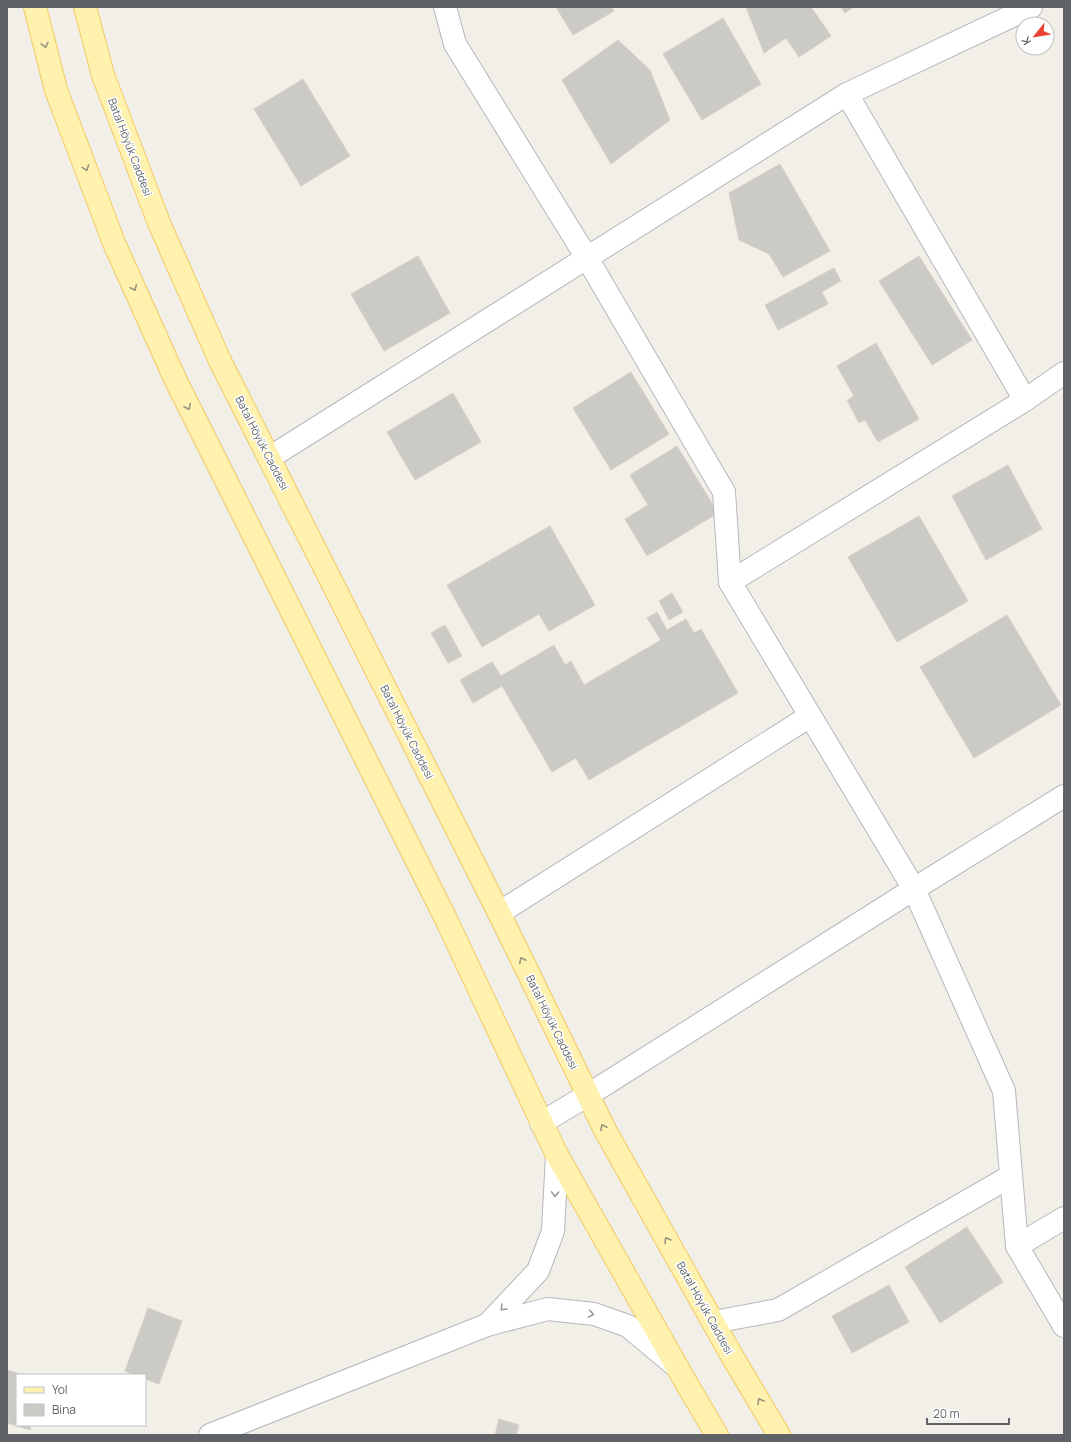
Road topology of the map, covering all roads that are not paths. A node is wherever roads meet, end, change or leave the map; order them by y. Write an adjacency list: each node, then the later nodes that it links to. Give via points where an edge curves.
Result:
1 (35, 7): 16 (main road, one-way to 16, via 59,98 114,244 176,381 446,917)
2 (445, 7): 6 (street, via 455,44)
3 (1031, 7): 5 (street)
4 (86, 8): 9 (main road, Batal Höyük Caddesi, via 103,75 159,223 220,361)
5 (847, 94): 6 (street); 8 (street)
6 (587, 258): 9 (street); 10 (street, via 724,492)
7 (1064, 373): 8 (street)
8 (1025, 400): 10 (street)
9 (269, 458): 14 (main road, Batal Höyük Caddesi)
10 (730, 582): 11 (street)
11 (810, 716): 13 (street); 14 (street)
12 (1064, 796): 13 (street)
13 (914, 889): 15 (street); 18 (street, via 1004,1091)
14 (499, 913): 15 (main road, Batal Höyük Caddesi, one-way to 14)
15 (588, 1095): 16 (street); 21 (main road, Batal Höyük Caddesi, one-way to 15, via 605,1130)
16 (542, 1123): 17 (main road)
17 (557, 1155): 22 (street, one-way to 22, via 554,1231 538,1270); 24 (main road)
18 (1011, 1176): 20 (street); 21 (street, via 778,1310)
19 (1064, 1218): 20 (street)
20 (1017, 1246): 23 (street)
21 (714, 1322): 27 (main road, Batal Höyük Caddesi, one-way to 21)
22 (487, 1325): 24 (street, one-way to 24, via 548,1309 594,1314 628,1326); 25 (street)
23 (1064, 1326)
24 (676, 1366): 26 (main road)
25 (210, 1435)
26 (717, 1435)
27 (780, 1435)

